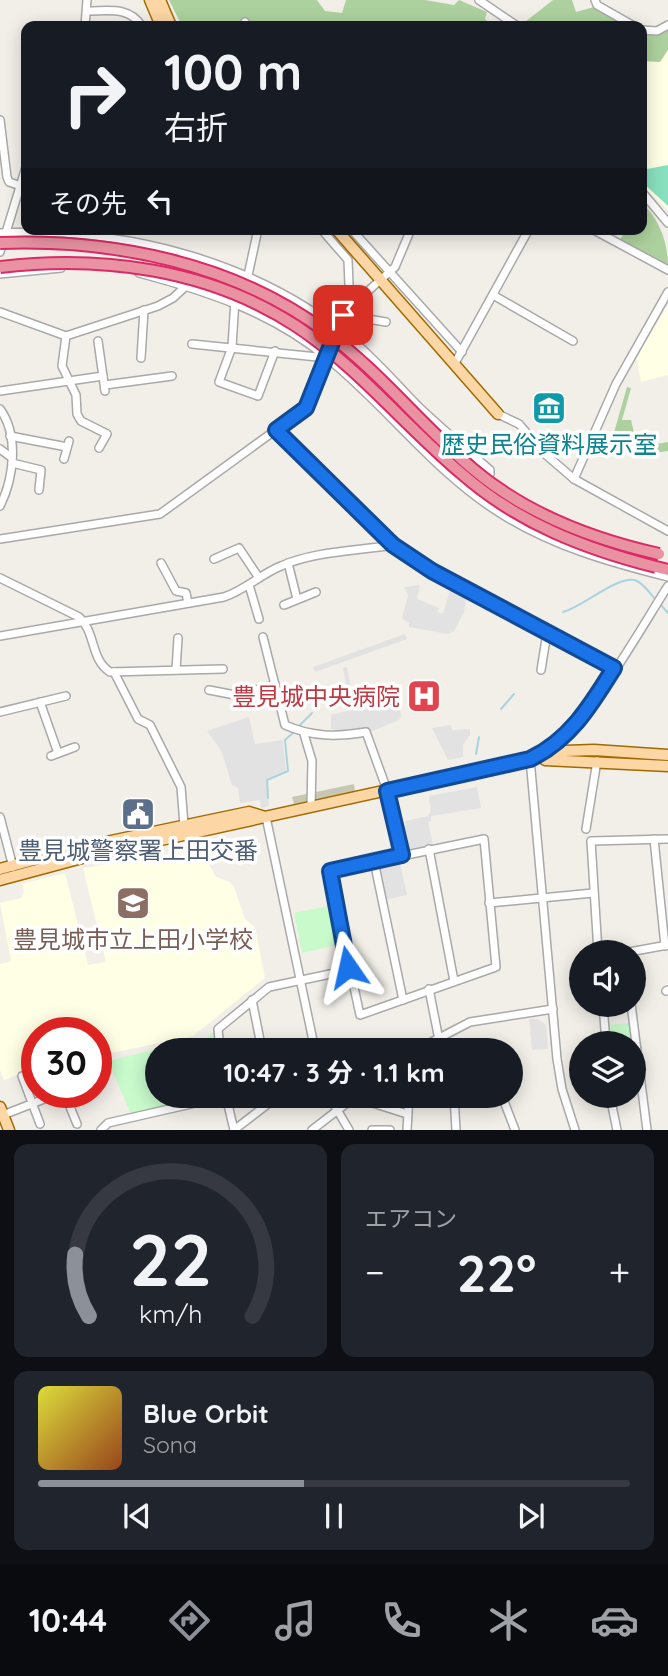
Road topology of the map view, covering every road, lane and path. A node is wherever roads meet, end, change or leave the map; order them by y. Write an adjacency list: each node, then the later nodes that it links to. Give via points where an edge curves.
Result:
1 (87, 0): 6 (street)
2 (150, 0): 9 (main road)
3 (160, 0): 10 (main road)
4 (479, 0): 11 (street)
5 (595, 0): 12 (street)
6 (88, 11): 7 (street); 8 (street, via 122,11)
7 (86, 21)
8 (137, 21)
9 (159, 21)
10 (169, 21)
11 (510, 21)
12 (625, 21)
13 (668, 25): 14 (street)
14 (647, 30)
15 (0, 120): 16 (street, via 7,177 9,183)
16 (21, 186): 26 (street)
17 (647, 198): 18 (street)
18 (668, 223)
19 (257, 235): 32 (street)
20 (326, 235): 39 (street, via 348,260)
21 (340, 235): 33 (main road)
22 (357, 235): 30 (street)
23 (408, 235): 30 (street)
24 (526, 235): 36 (street)
25 (603, 235): 29 (street)
26 (2, 236): 27 (street); 32 (street, via 89,237 153,247); 73 (highway, bridge, via 148,256 214,273 266,295 339,342 472,469 501,490 574,529)
27 (0, 251)
28 (0, 267): 77 (highway, bridge, via 84,262 131,266 201,282 256,304 332,352 464,477 502,505 565,538)
29 (668, 270)
30 (391, 272): 33 (street); 49 (street)
31 (0, 274): 34 (street, via 99,266)
32 (249, 276): 37 (street); 42 (street, via 291,297)
33 (382, 281): 39 (street); 52 (main road)
34 (187, 285): 37 (street); 38 (street, via 173,298)
35 (668, 292): 65 (street, via 617,384)
36 (493, 295): 45 (street); 49 (street)
37 (234, 301): 47 (street); 51 (street, via 269,318)
38 (144, 310): 43 (street); 50 (street)
39 (350, 311): 41 (street); 42 (street)
40 (0, 312): 43 (street)
41 (386, 322)
42 (337, 329): 51 (street); 68 (street, via 489,470)
43 (66, 336): 54 (street, via 62,366)
44 (98, 341): 55 (street)
45 (573, 341)
46 (192, 344): 47 (street)
47 (232, 347): 48 (street); 48 (street, via 219,382 258,396)
48 (275, 351): 51 (street)
49 (462, 352): 52 (street)
50 (141, 358)
51 (328, 358): 59 (street, via 306,408); 68 (street)
52 (455, 363): 58 (main road)
53 (172, 376): 55 (street)
54 (69, 381): 55 (street); 56 (street); 61 (street, via 81,421 107,434)
55 (104, 384)
56 (0, 391)
57 (0, 409): 60 (street)
58 (498, 414): 65 (street, via 519,424)
59 (276, 430): 71 (street, via 160,514); 72 (street)
60 (10, 436): 63 (street, via 68,444); 64 (street)
61 (99, 448)
62 (0, 449): 64 (street)
63 (64, 459)
64 (12, 461): 66 (street); 67 (street, via 41,470)
65 (574, 479): 70 (street)
66 (4, 484): 69 (street)
67 (39, 490)
68 (476, 496): 78 (street, via 565,547)
69 (0, 506)
70 (668, 531)
71 (0, 539)
72 (393, 545): 76 (street); 89 (street)
73 (663, 555)
74 (214, 559): 80 (street, via 239,548)
75 (161, 563): 85 (street, via 176,591 186,593)
76 (288, 564): 80 (street); 84 (street)
77 (668, 569)
78 (668, 577)
79 (0, 578): 88 (street)
80 (260, 578): 81 (street)
81 (249, 585): 85 (street, via 236,593); 87 (street)
82 (668, 586): 93 (street)
83 (316, 592): 84 (street)
84 (298, 599): 86 (street)
85 (188, 603): 88 (street)
86 (284, 605)
87 (259, 619)
88 (86, 623): 90 (street); 97 (street, via 99,662)
89 (547, 633): 93 (street); 96 (street)
90 (0, 636)
91 (263, 637): 98 (street)
92 (178, 638): 95 (street)
93 (614, 668): 106 (street, via 572,728 554,746)
94 (223, 669): 95 (street)
95 (176, 670): 97 (street)
96 (541, 670)
97 (114, 672): 113 (street, via 181,787)
98 (275, 685): 99 (street, via 235,695); 103 (street, via 285,725)
99 (209, 690)
100 (66, 696): 101 (street)
101 (40, 702): 102 (street); 104 (street, via 55,755)
102 (0, 712)
103 (304, 734): 109 (street, via 366,732); 110 (street, via 312,761)
104 (75, 747)
105 (668, 755): 106 (main road, via 580,750)
106 (530, 759): 107 (main road); 109 (main road); 124 (street)
107 (597, 761): 108 (main road); 114 (street)
108 (668, 766)
109 (387, 791): 110 (main road); 118 (street)
110 (311, 807): 112 (main road)
111 (0, 817): 121 (street)
112 (265, 817): 113 (main road, via 248,812); 121 (main road); 130 (street)
113 (184, 825): 121 (main road)
114 (586, 829)
115 (654, 839): 116 (street); 123 (street, via 592,841); 127 (street)
116 (668, 839)
117 (429, 849): 118 (street); 125 (street, via 484,839); 131 (street)
118 (402, 855): 119 (street)
119 (374, 861): 129 (street, via 330,871); 134 (street)
120 (0, 869): 121 (main road)
121 (13, 870): 122 (main road)
122 (0, 880)
123 (593, 893): 124 (street); 126 (street)
124 (542, 898): 125 (street); 135 (street)
125 (489, 903): 131 (street, via 496,967)
126 (597, 940)
127 (667, 945): 128 (street)
128 (646, 949)
129 (349, 970): 130 (street); 134 (street, via 360,1015)
130 (299, 980): 133 (street, via 270,987); 140 (street)
131 (454, 981): 132 (street)
132 (429, 989): 134 (street); 137 (street)
133 (252, 1000): 138 (street, via 218,1030); 139 (street)
134 (403, 1000)
135 (553, 1009): 137 (street, via 492,1017); 169 (street, via 562,1089)
136 (633, 1017): 171 (street)
137 (439, 1036): 141 (street)
138 (219, 1038)
139 (260, 1038)
140 (313, 1038)
141 (436, 1038)
142 (21, 1107): 155 (street)
143 (34, 1108): 157 (street)
144 (70, 1108): 158 (street)
145 (174, 1108): 160 (street, via 108,1123)
146 (229, 1108): 161 (street)
147 (262, 1108): 161 (street)
148 (340, 1108): 154 (street)
149 (388, 1108): 156 (street)
150 (408, 1108): 156 (street)
151 (455, 1108): 167 (street)
152 (507, 1108): 168 (street)
153 (612, 1108): 170 (street)
154 (337, 1110): 162 (street); 163 (street)
155 (2, 1111): 159 (main road)
156 (407, 1114): 166 (street)
157 (40, 1124)
158 (77, 1124)
159 (9, 1130)
160 (101, 1130)
161 (234, 1130)
162 (312, 1130)
163 (348, 1130)
164 (372, 1130): 165 (street)
165 (390, 1130)
166 (407, 1130)
167 (456, 1130)
168 (515, 1130)
169 (575, 1130)
170 (617, 1130)
171 (647, 1130)

